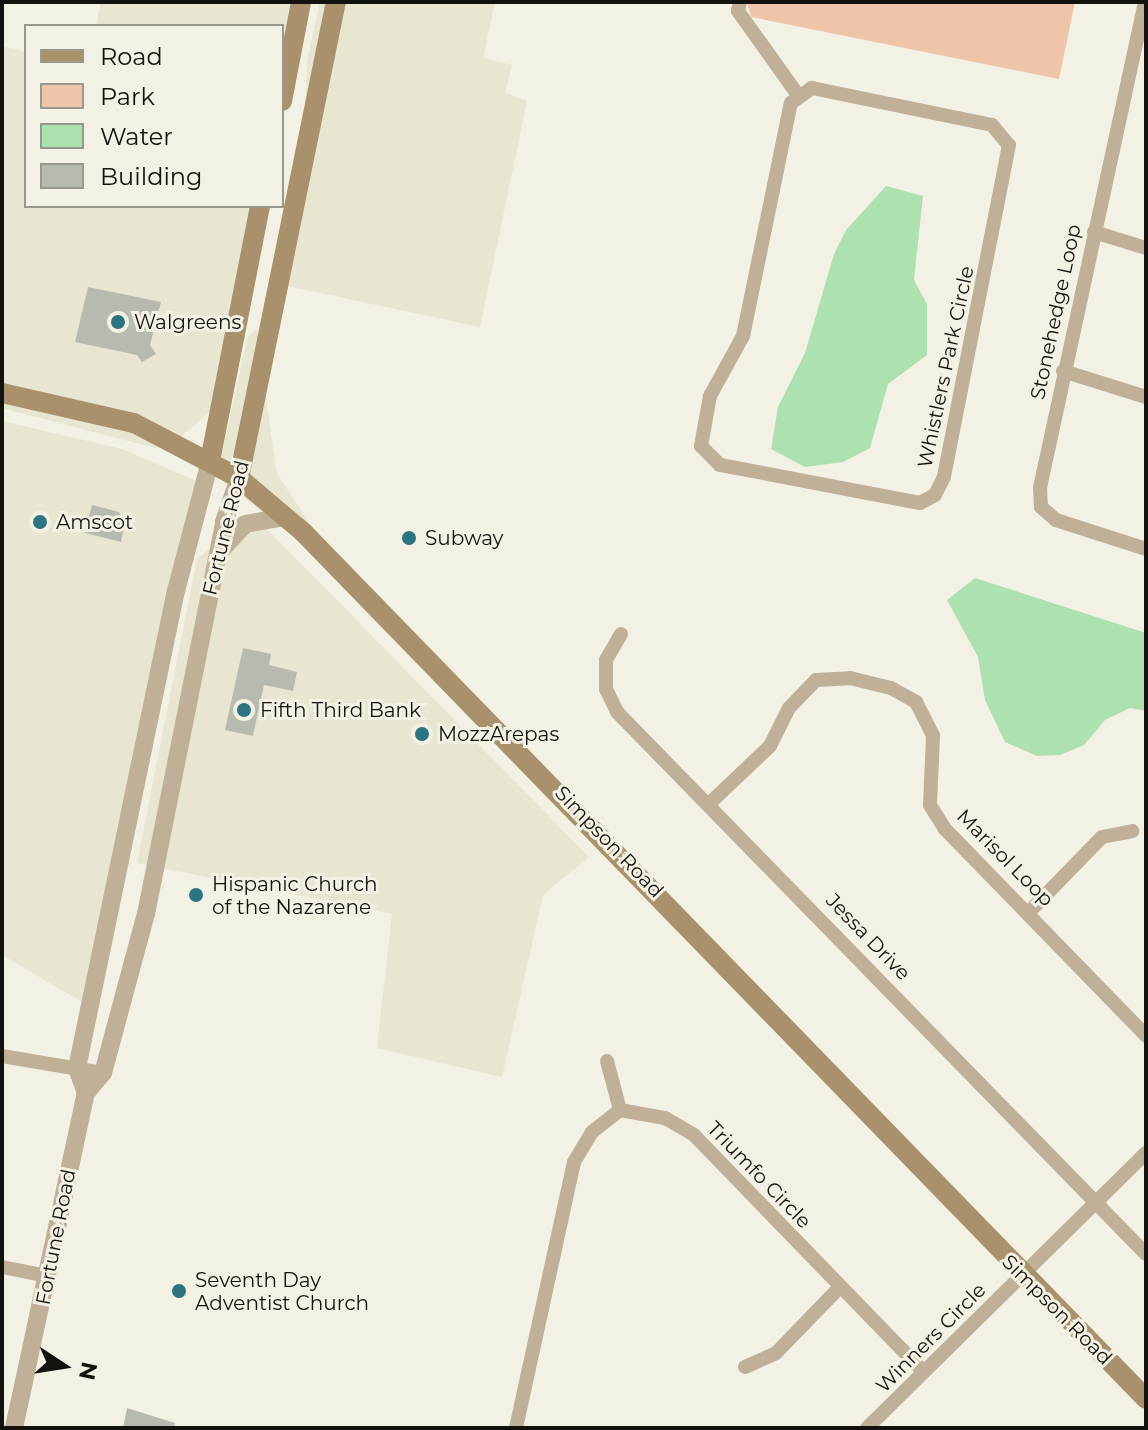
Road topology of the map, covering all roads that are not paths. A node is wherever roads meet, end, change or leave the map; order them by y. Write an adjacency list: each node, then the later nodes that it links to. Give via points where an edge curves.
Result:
1 (301, 2): 6 (main road)
2 (336, 2): 15 (main road, Fortune Road)
3 (740, 2): 7 (street, via 738,11)
4 (1145, 2): 5 (street, Stonehedge Loop)
5 (1146, 16): 9 (street, Stonehedge Loop)
6 (284, 91)
7 (798, 95): 7 (street, Whistlers Park Circle, via 743,336 710,396 701,446 720,465 920,503 935,495 944,477 1009,145 992,125 812,88)
8 (260, 208): 14 (main road, Fortune Road)
9 (1094, 232): 10 (street); 11 (street, Stonehedge Loop)
10 (1146, 248)
11 (1063, 371): 13 (street); 17 (street, Stonehedge Loop, via 1041,507 1056,520)
12 (2, 393): 14 (main road, Simpson Road, via 96,410)
13 (1146, 397)
14 (210, 461): 15 (main road, Simpson Road); 26 (street, Fortune Road, via 176,591)
15 (239, 478): 16 (main road, Simpson Road); 18 (street, Fortune Road)
16 (285, 517): 18 (street, via 245,524); 35 (main road, Simpson Road, via 549,780)
17 (1146, 549)
18 (217, 555): 27 (street, Fortune Road, via 160,855)
19 (621, 634): 20 (street, Jessa Drive, via 606,660 606,689 617,712)
20 (711, 802): 22 (street, Marisol Loop, via 770,746 789,708 816,680 850,678 891,688 916,702 933,736 930,805 945,829); 31 (street, Jessa Drive)
21 (1132, 831): 22 (street, via 1102,837)
22 (1030, 911): 23 (street, Marisol Loop)
23 (1145, 1032)
24 (2, 1056): 26 (street)
25 (607, 1061): 29 (street)
26 (77, 1068): 27 (street); 28 (street)
27 (103, 1073): 28 (street, Fortune Road)
28 (86, 1093): 34 (street, Fortune Road)
29 (620, 1110): 36 (street, Triumfo Circle, via 665,1118 694,1135); 41 (street, via 592,1132 574,1162)
30 (1146, 1153): 31 (street)
31 (1095, 1202): 32 (street, Jessa Drive); 35 (street)
32 (1146, 1254)
33 (2, 1267): 34 (street)
34 (48, 1276): 40 (street, Fortune Road)
35 (1022, 1276): 38 (street, Winners Circle); 39 (main road, Simpson Road)
36 (839, 1288): 37 (street, via 776,1353); 38 (street, Triumfo Circle)
37 (745, 1367)
38 (924, 1372): 42 (street, Winners Circle)
39 (1146, 1399)
40 (14, 1428)
41 (516, 1428)
42 (867, 1428)

